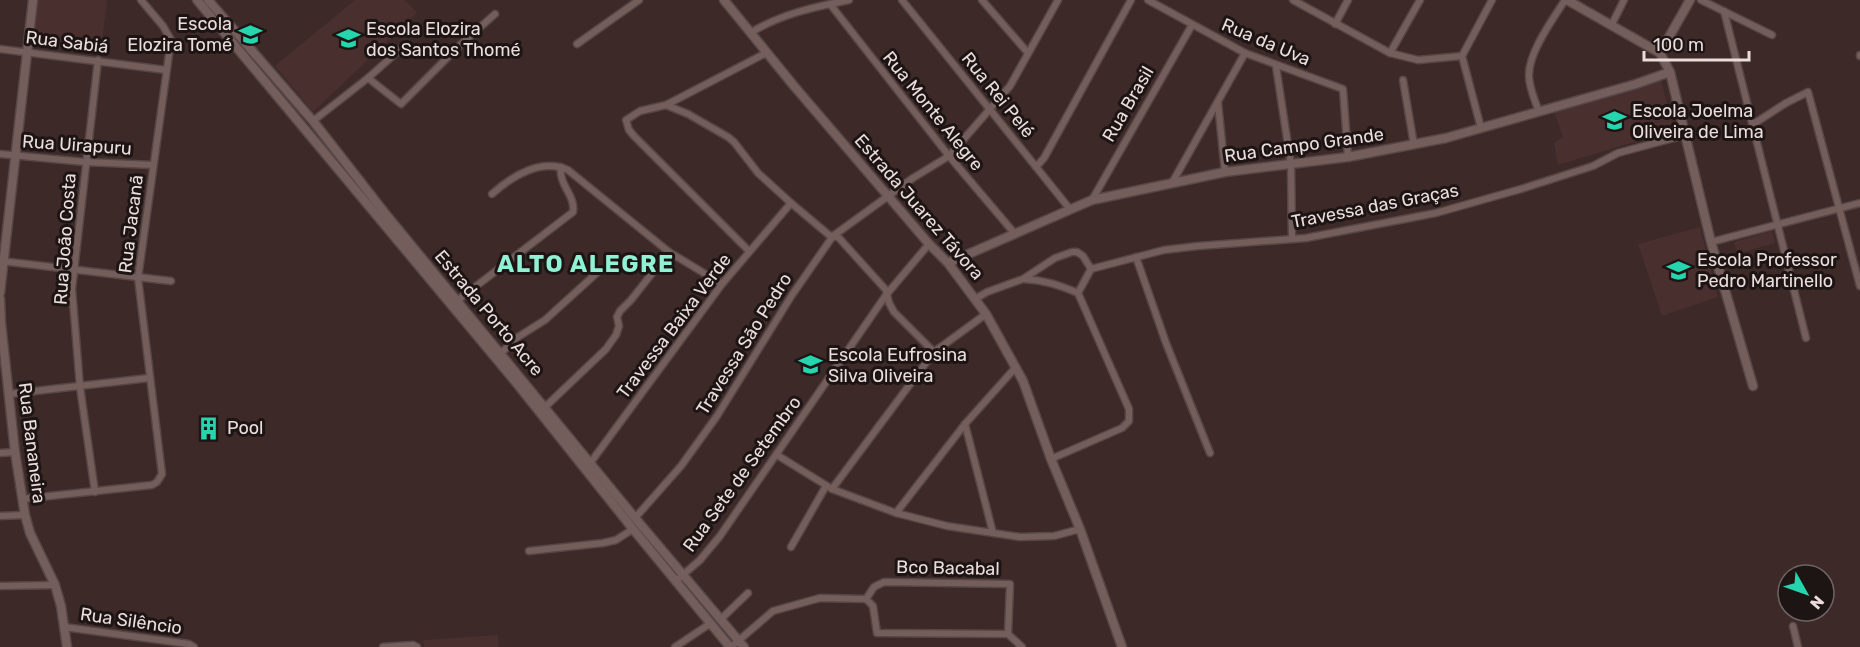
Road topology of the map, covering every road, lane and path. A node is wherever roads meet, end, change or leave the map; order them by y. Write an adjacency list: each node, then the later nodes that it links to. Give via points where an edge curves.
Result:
1 (33, 0): 32 (street)
2 (141, 0): 41 (street, Rua Jacanã, via 171,40)
3 (198, 0): 96 (street, Estrada Porto Acre)
4 (208, 0): 49 (street, Estrada Porto Acre)
5 (639, 0): 29 (street)
6 (724, 0): 27 (street, Estrada Juarez Távora)
7 (849, 0): 21 (street)
8 (902, 0): 47 (street, Rua Rei Pelé)
9 (982, 0): 34 (street)
10 (1059, 0): 34 (street, Travessa São Pedro)
11 (1131, 0): 62 (street)
12 (1148, 0): 24 (street, Rua da Uva)
13 (1293, 0): 25 (street)
14 (1348, 0): 25 (street)
15 (1420, 0): 36 (street)
16 (1492, 0): 38 (street)
17 (1566, 0): 26 (street); 48 (street, via 1530,66 1529,78)
18 (1624, 0): 26 (street)
19 (1690, 0): 37 (street)
20 (1701, 0): 22 (street)
21 (830, 4): 27 (street, via 772,20); 56 (street, Rua Monte Alegre)
22 (1725, 11): 28 (street); 50 (street)
23 (495, 14): 43 (street, via 401,105)
24 (1192, 24): 35 (street, Rua da Uva); 67 (street, Rua Brasil)
25 (1335, 24): 36 (street)
26 (1611, 26): 37 (street)
27 (750, 33): 33 (street, Estrada Juarez Távora)
28 (1772, 35)
29 (577, 44)
30 (405, 45): 43 (street)
31 (0, 49): 32 (street, Rua Sabiá)
32 (27, 52): 39 (street, Rua Sabiá); 55 (street)
33 (766, 53): 46 (street); 66 (street, Estrada Juarez Távora)
34 (1028, 53): 47 (street, Travessa São Pedro, via 1010,86)
35 (1245, 53): 40 (street, Rua da Uva); 45 (street)
36 (1390, 53): 38 (street, via 1418,60)
37 (1660, 53): 42 (street)
38 (1462, 56): 51 (street)
39 (98, 60): 41 (street, Rua Sabiá); 58 (street, Rua João Costa)
40 (1276, 66): 57 (street, Rua da Uva, via 1343,89); 60 (street)
41 (166, 70): 59 (street, Rua Jacanã)
42 (1670, 72): 48 (street, Rua Campo Grande); 52 (street)
43 (368, 78): 49 (street)
44 (1403, 80): 53 (street)
45 (1218, 103): 63 (street); 64 (street)
46 (666, 105): 69 (street, via 734,142 758,173); 78 (street, via 640,111 626,120 629,130)
47 (990, 108): 56 (street, Travessa São Pedro); 62 (street, Rua Rei Pelé)
48 (1539, 112): 51 (street, Rua Campo Grande)
49 (313, 121): 96 (street, Estrada Porto Acre)
50 (1752, 125): 71 (street, via 1808,92); 72 (street)
51 (1481, 128): 53 (street, Rua Campo Grande)
52 (1685, 135): 75 (street, Travessa das Graças, via 1436,213); 76 (street)
53 (1414, 146): 57 (street, Rua Campo Grande)
54 (0, 154): 55 (street, Rua Uirapuru)
55 (14, 156): 58 (street, Rua Uirapuru); 81 (street)
56 (949, 156): 66 (street, Travessa São Pedro); 73 (street, Rua Monte Alegre)
57 (1348, 157): 60 (street, Rua Campo Grande)
58 (86, 162): 59 (street, Rua Uirapuru); 83 (street, Rua João Costa)
59 (153, 165): 86 (street, Rua Jacanã)
60 (1291, 165): 63 (street, Rua Campo Grande); 75 (street)
61 (561, 167): 65 (street, via 517,174); 79 (street); 96 (street, via 560,179 573,212)
62 (1036, 167): 70 (street, Rua Rei Pelé)
63 (1225, 172): 64 (street, Rua Campo Grande)
64 (1172, 183): 67 (street, Rua Campo Grande)
65 (492, 194)
66 (889, 197): 74 (street, Travessa São Pedro); 77 (street, Estrada Juarez Távora)
67 (1092, 200): 70 (street, Rua Campo Grande)
68 (1860, 203): 71 (street)
69 (791, 204): 74 (street); 78 (street, Travessa Baixa Verde)
70 (1069, 208): 73 (street, Rua Campo Grande)
71 (1839, 209): 72 (street); 90 (street)
72 (1777, 224): 76 (street); 99 (street)
73 (1015, 234): 82 (street, Rua Campo Grande)
74 (833, 236): 93 (street, via 884,287); 121 (street, Travessa São Pedro, via 717,416 681,466)
75 (1292, 239): 80 (street, Travessa das Graças, via 1198,246)
76 (1711, 242): 104 (street)
77 (929, 244): 82 (street, Estrada Juarez Távora); 93 (street, Rua Sete de Setembro)
78 (749, 251): 89 (street, Travessa Baixa Verde)
79 (669, 252): 89 (street); 107 (street, via 620,311 616,335 606,349)
80 (1136, 257): 84 (street, Travessa das Graças); 111 (street)
81 (1, 261): 83 (street); 91 (street)
82 (948, 263): 95 (street, Estrada Juarez Távora)
83 (74, 269): 86 (street); 105 (street, Rua João Costa, via 72,289)
84 (1091, 269): 87 (street, via 1083,256 1072,252); 92 (street)
85 (599, 271): 101 (street)
86 (138, 278): 88 (street); 103 (street, Rua Jacanã)
87 (1023, 279): 92 (street, via 1057,284); 95 (street)
88 (171, 281)
89 (722, 284): 114 (street, Travessa Baixa Verde)
90 (1860, 286)
91 (0, 293)
92 (1078, 293): 113 (street, via 1129,409 1127,424)
93 (886, 295): 100 (street, via 894,312); 112 (street, Rua Sete de Setembro)
94 (0, 298): 98 (street, Rua Bananeira)
95 (975, 299): 97 (street, Estrada Juarez Távora)
96 (454, 303): 101 (street, Estrada Porto Acre); 107 (street, Estrada Porto Acre)
97 (986, 314): 100 (street); 102 (street, Estrada Juarez Távora)
98 (0, 323): 106 (street, Rua Bananeira)
99 (1806, 338)
100 (934, 352): 115 (street)
101 (501, 353): 107 (street, Estrada Porto Acre)
102 (1016, 368): 108 (street); 113 (street, Estrada Juarez Távora)
103 (149, 378): 105 (street); 116 (street, Rua Jacanã, via 162,474 152,485)
104 (1753, 386)
105 (80, 387): 106 (street); 116 (street, Rua João Costa)
106 (6, 388): 109 (street, Rua Bananeira)
107 (542, 410): 114 (street, Estrada Porto Acre)
108 (965, 424): 118 (street); 124 (street)
109 (15, 452): 110 (street); 117 (street, Rua Bananeira)
110 (0, 453)
111 (1210, 453)
112 (777, 455): 115 (street); 127 (street, Rua Sete de Setembro, via 720,536)
113 (1052, 459): 123 (street, Estrada Juarez Távora)
114 (588, 467): 121 (street, Estrada Porto Acre); 122 (street, Estrada Porto Acre)
115 (829, 487): 118 (street); 125 (street)
116 (94, 492): 117 (street)
117 (22, 499): 119 (street, Rua Bananeira)
118 (896, 513): 124 (street)
119 (25, 515): 120 (street); 129 (street, Rua Bananeira)
120 (0, 516)
121 (635, 518): 127 (street, Estrada Porto Acre)
122 (633, 529): 126 (street, via 603,543); 128 (street, Estrada Porto Acre)
123 (1080, 529): 124 (street, via 1036,538); 145 (street, Estrada Juarez Távora)
124 (993, 533)
125 (791, 547)
126 (529, 551)
127 (684, 574): 128 (street, Rua Sete de Setembro); 133 (street, Estrada Porto Acre)
128 (676, 581): 134 (street, Estrada Porto Acre)
129 (55, 585): 130 (street); 136 (street, Rua Bananeira)
130 (0, 586)
131 (748, 593): 133 (street)
132 (866, 599): 137 (street, via 873,606 877,633); 137 (street, Bco Bacabal, via 874,587 884,582 1010,584); 138 (street, via 820,598 780,608 770,612)
133 (721, 619): 138 (street, Estrada Porto Acre)
134 (711, 623): 138 (street, Estrada Porto Acre); 143 (street)
135 (1793, 626): 146 (street)
136 (64, 627): 139 (street, Rua Bananeira); 140 (street, Rua Silêncio)
137 (1008, 634): 144 (street)
138 (736, 645)
139 (67, 647)
140 (194, 647)
141 (383, 647): 142 (street)
142 (417, 647)
143 (675, 647)
144 (1022, 647)
145 (1122, 647)
146 (1798, 647)

